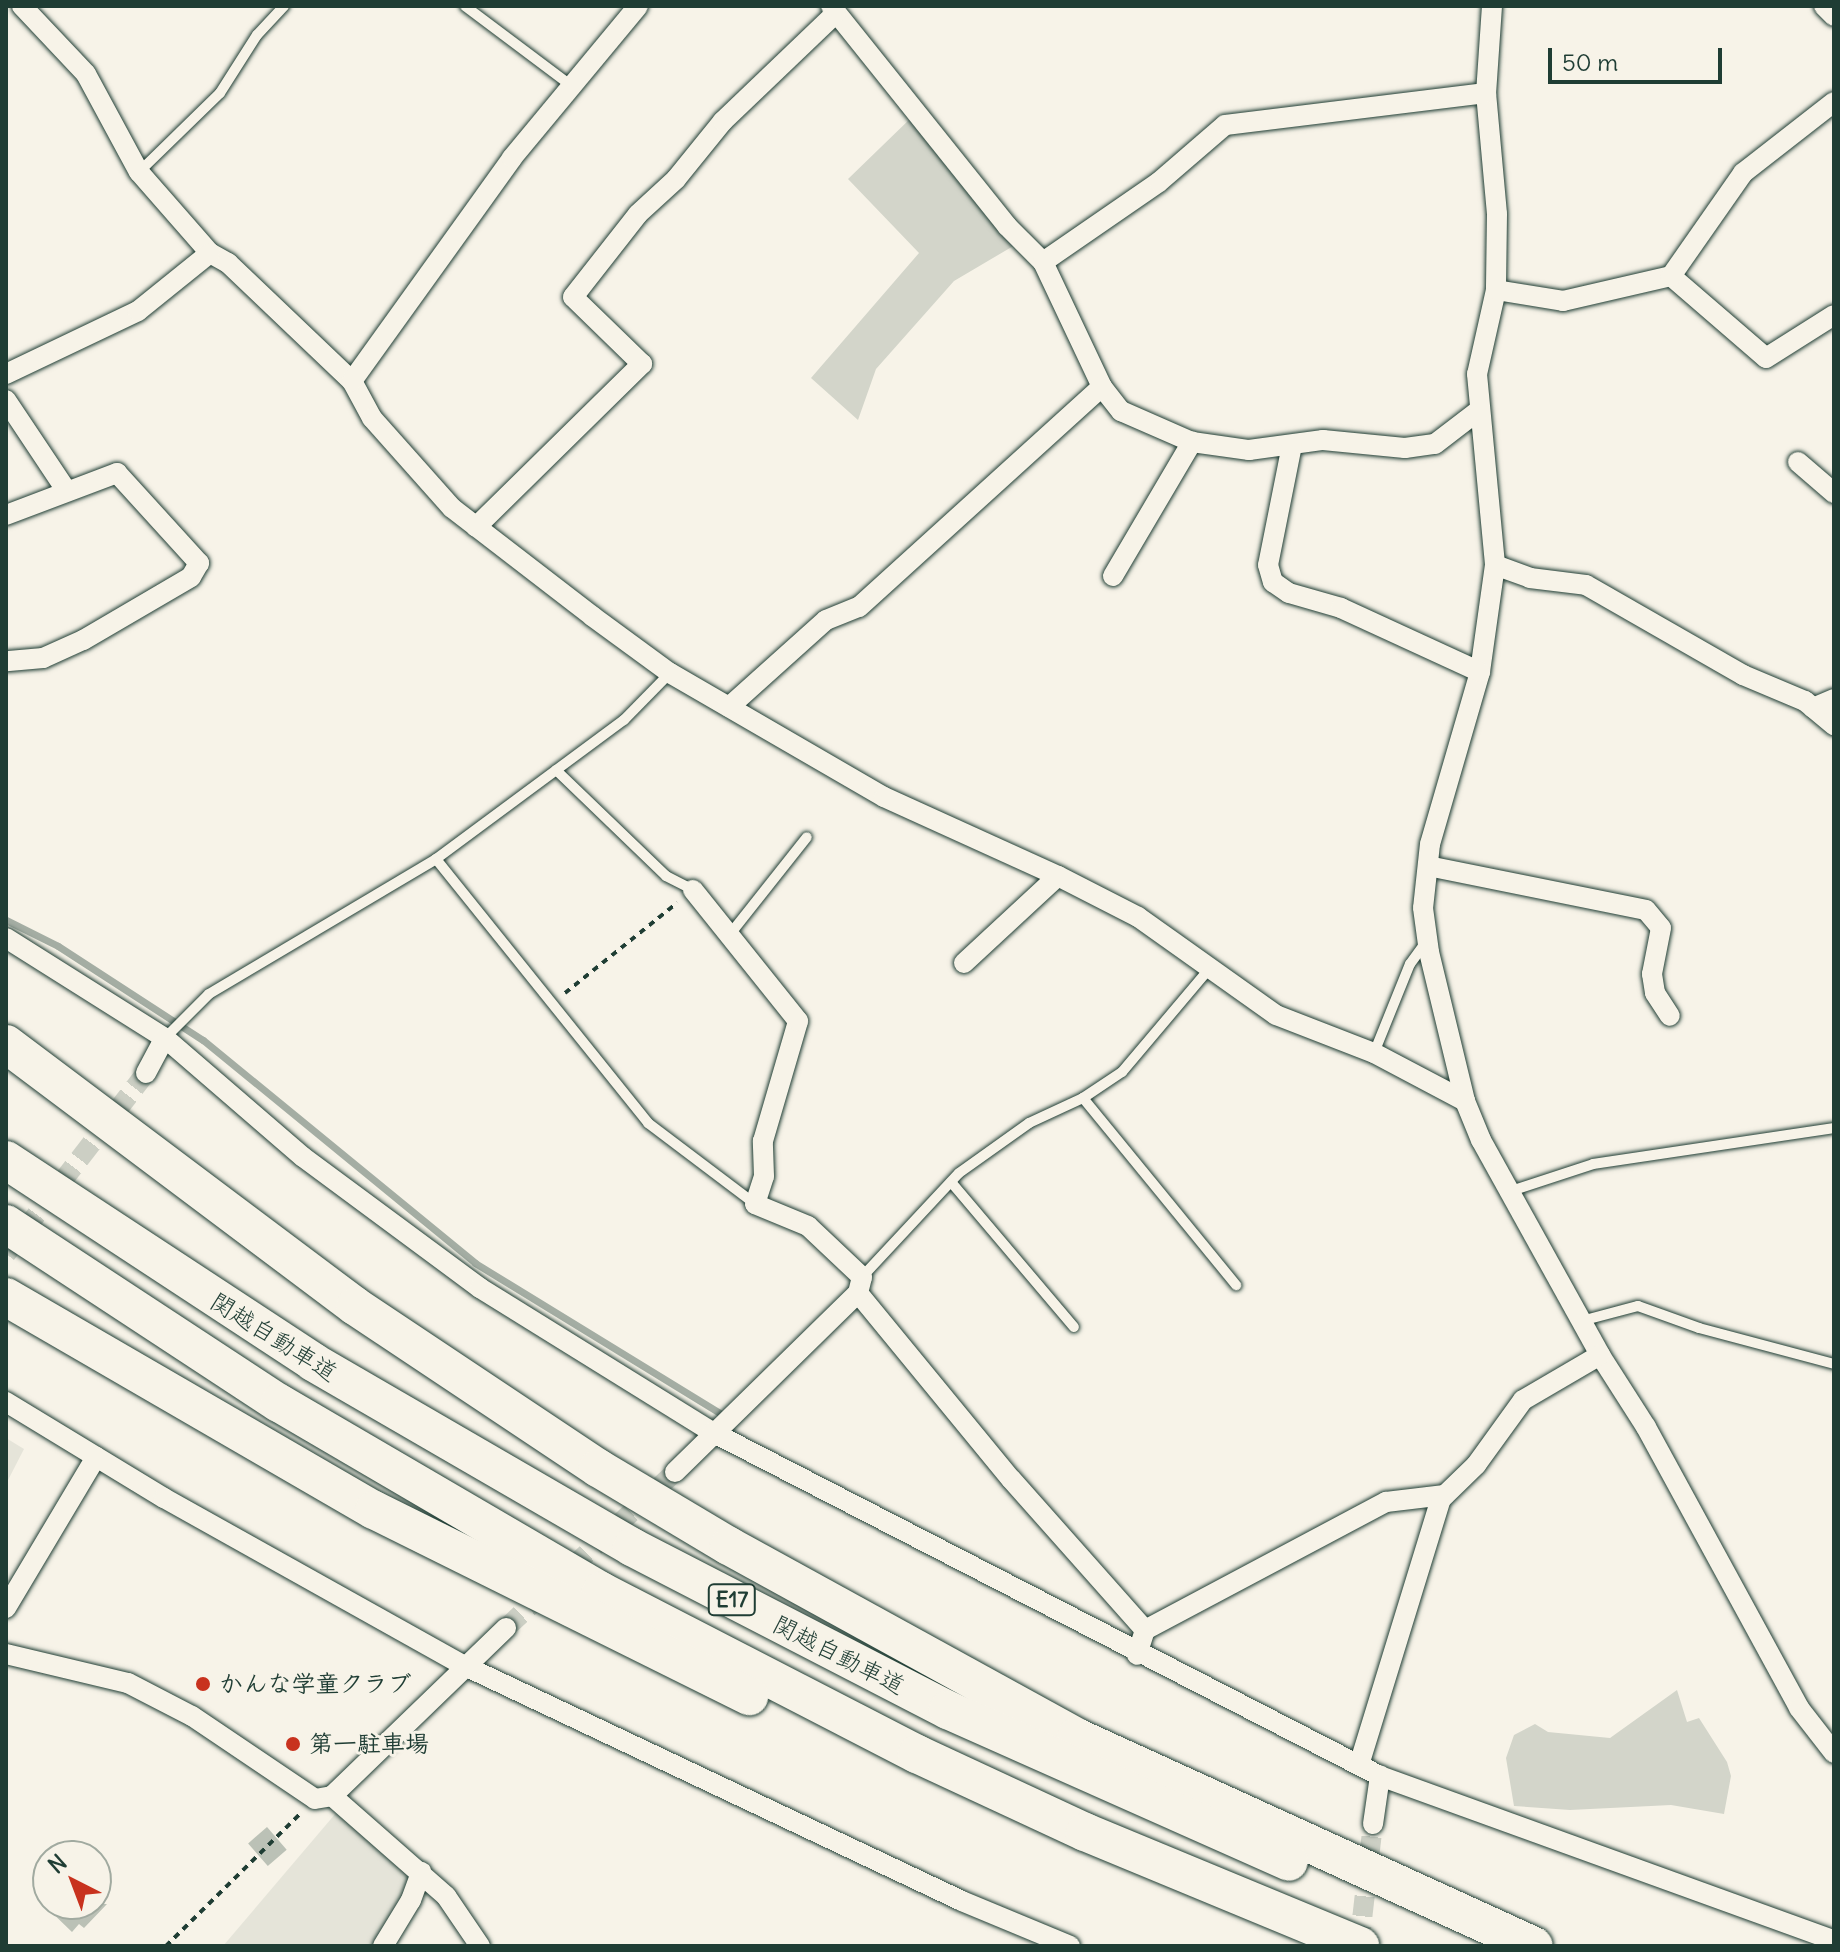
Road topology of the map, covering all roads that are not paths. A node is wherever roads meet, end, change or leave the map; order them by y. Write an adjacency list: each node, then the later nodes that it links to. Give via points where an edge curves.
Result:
1 (22, 6): 12 (street, via 86,74)
2 (284, 6): 12 (lane, via 257,35 220,93)
3 (465, 6): 9 (lane)
4 (638, 6): 9 (street)
5 (1492, 6): 10 (street)
6 (1824, 6): 8 (street)
7 (833, 10): 14 (street, via 1007,226); 29 (street, via 638,214 573,297 642,364)
8 (1834, 16)
9 (569, 84): 19 (street)
10 (1486, 93): 14 (street, via 1225,125 1159,182); 16 (street, via 1497,214)
11 (1834, 102): 15 (street, via 1743,173)
12 (139, 172): 13 (street)
13 (210, 253): 18 (street, via 138,311); 19 (street, via 228,263)
14 (1043, 262): 20 (street)
15 (1671, 276): 16 (street, via 1563,301); 17 (street, via 1766,358)
16 (1496, 290): 22 (street, via 1477,374)
17 (1834, 315)
18 (6, 374)
19 (352, 381): 29 (street, via 372,418 452,508)
20 (1102, 387): 23 (street, via 1121,411); 36 (street, via 859,607 826,620)
21 (6, 400): 26 (street)
22 (1478, 411): 24 (street, via 1435,444 1405,448 1323,440); 30 (street)
23 (1192, 442): 24 (street, via 1249,450); 31 (street)
24 (1292, 445): 33 (street, via 1268,565 1273,582)
25 (1798, 462): 27 (street)
26 (66, 490): 28 (street); 32 (street, via 117,473 199,563 191,577 83,640 43,658)
27 (1834, 493)
28 (6, 515)
29 (476, 527): 34 (street)
30 (1495, 565): 33 (street); 37 (street, via 1530,578 1586,585 1743,675)
31 (1113, 576)
32 (6, 661)
33 (1480, 672): 42 (street)
34 (670, 673): 36 (street); 39 (lane, via 624,720)
35 (1834, 699): 37 (street)
36 (729, 707): 43 (street, via 884,797)
37 (1813, 708): 38 (street)
38 (1834, 725)
39 (556, 770): 41 (lane); 44 (lane, via 666,876)
40 (807, 837): 45 (lane)
41 (436, 859): 51 (lane, via 209,994); 61 (lane, via 648,1123)
42 (1428, 866): 47 (street, via 1423,908); 50 (street, via 1646,910 1661,928 1652,974 1655,993)
43 (1058, 876): 48 (street); 49 (street, via 1138,917)
44 (693, 890): 45 (street)
45 (731, 933): 61 (street, via 798,1021 763,1141 764,1176)
46 (6, 938): 51 (street)
47 (1427, 940): 53 (lane, via 1410,964); 56 (street)
48 (964, 963)
49 (1210, 968): 53 (street, via 1276,1015); 55 (lane, via 1122,1072)
50 (1670, 1016)
51 (168, 1035): 54 (street); 71 (street, via 303,1157 480,1288)
52 (6, 1044): 94 (highway, via 355,1306 586,1461 729,1546 1076,1737)
53 (1374, 1053): 56 (street)
54 (146, 1073)
55 (1083, 1098): 59 (lane, via 1029,1123); 64 (lane)
56 (1465, 1101): 60 (street)
57 (1834, 1128): 60 (lane, via 1593,1164)
58 (6, 1160): 93 (highway, 関越自動車道 / E17, via 147,1256 448,1443 790,1631 1106,1784 1282,1860)
59 (951, 1182): 63 (lane); 67 (lane)
60 (1511, 1191): 66 (street)
61 (755, 1204): 63 (street, via 808,1226)
62 (6, 1224): 92 (highway, E17, via 279,1403 601,1591 931,1761)
63 (860, 1285): 71 (street); 77 (street, via 1011,1479)
64 (1236, 1285)
65 (6, 1297): 91 (highway, via 374,1510 532,1591 979,1802)
66 (1585, 1320): 68 (street); 69 (lane, via 1638,1306)
67 (1074, 1327)
68 (1600, 1355): 74 (street, via 1523,1400 1476,1465); 81 (street, via 1646,1427 1799,1708)
69 (1834, 1364)
70 (6, 1402): 72 (street)
71 (712, 1432): 73 (street); 79 (street)
72 (96, 1457): 75 (street); 80 (street)
73 (675, 1472)
74 (1445, 1495): 77 (street, via 1386,1502); 82 (street)
75 (6, 1608)
76 (506, 1628): 80 (street)
77 (1145, 1630): 79 (street)
78 (6, 1654): 84 (street, via 128,1683)
79 (1137, 1655): 82 (street)
80 (465, 1666): 84 (street); 90 (street, via 962,1901)
81 (1834, 1753)
82 (1359, 1765): 83 (street)
83 (1380, 1776): 85 (street); 87 (street)
84 (324, 1798): 86 (street)
85 (1373, 1824)
86 (421, 1872): 88 (street); 89 (street, via 463,1915)
87 (1834, 1940)
88 (383, 1946)
89 (480, 1946)
90 (1070, 1946)
91 (1319, 1946)
92 (1360, 1946)
93 (1507, 1946)
94 (1534, 1946)

